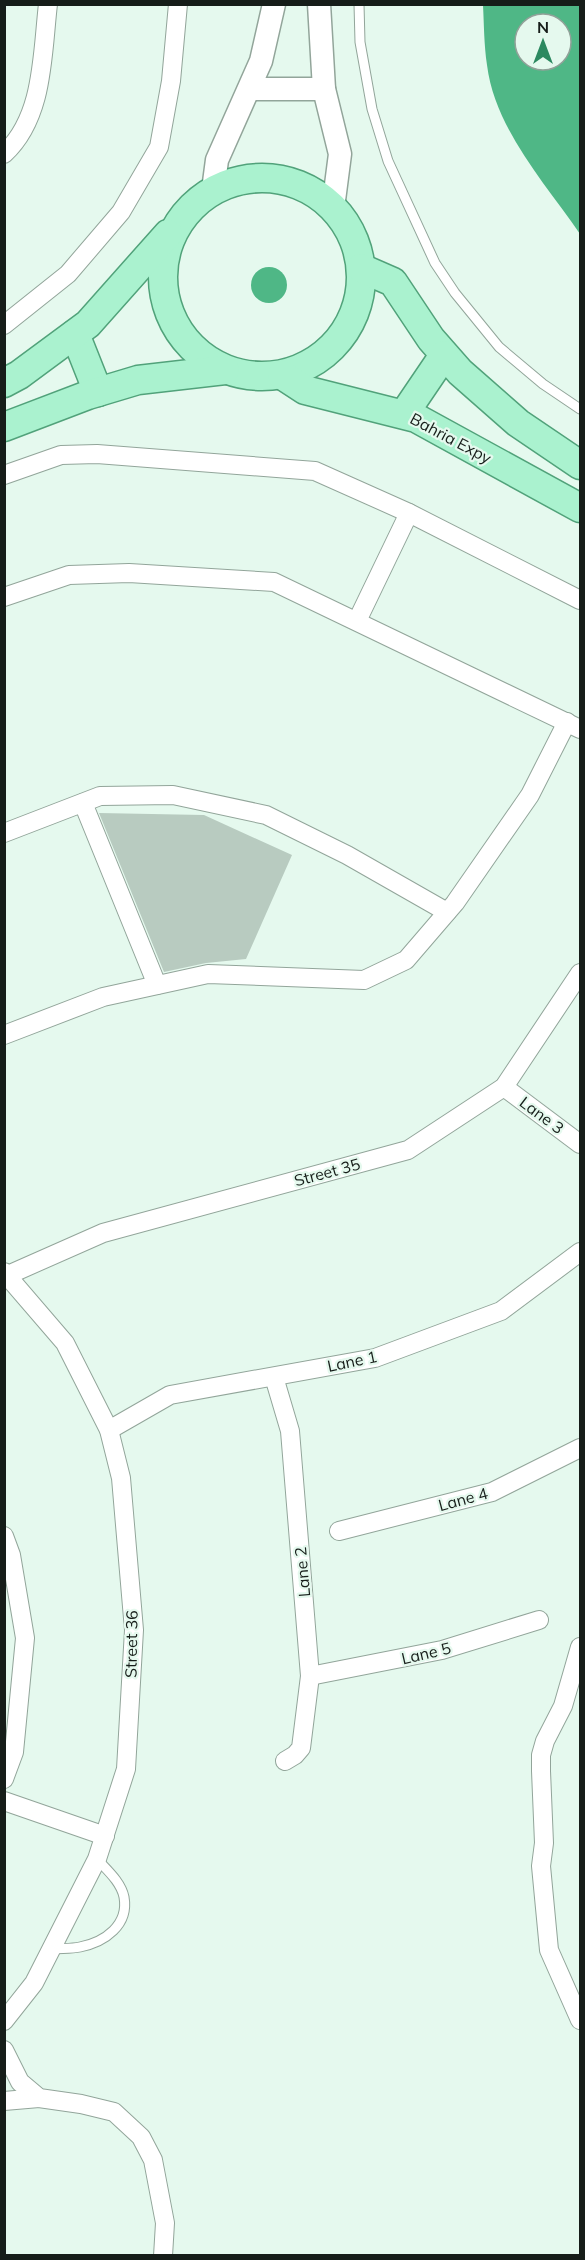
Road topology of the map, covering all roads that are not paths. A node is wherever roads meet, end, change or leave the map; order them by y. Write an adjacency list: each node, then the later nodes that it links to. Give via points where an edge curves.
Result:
1 (48, 4): 8 (street, via 38,95 18,142)
2 (178, 4): 13 (street, via 171,81 159,147 121,212 68,274)
3 (274, 4): 6 (street)
4 (319, 4): 7 (street)
5 (359, 4): 20 (lane, via 360,42 372,109 388,161 435,264 499,347)
6 (250, 89): 7 (street); 9 (street, via 217,160)
7 (324, 89): 10 (street, via 340,154)
8 (4, 154)
9 (213, 190): 10 (main road, via 237,181 289,181 313,192); 11 (main road, via 191,206)
10 (333, 208): 12 (main road, via 352,235)
11 (175, 227): 14 (main road); 16 (main road, via 163,259 162,293 174,326 196,352)
12 (361, 268): 15 (main road, via 393,282); 17 (main road, via 360,297 350,324 333,348 309,365)
13 (4, 325)
14 (75, 334): 18 (main road); 19 (main road)
15 (444, 355): 21 (main road); 23 (main road, via 518,423)
16 (225, 370): 17 (main road, via 244,376); 19 (main road, via 138,380)
17 (282, 375): 21 (main road, Bahria Expy, via 305,390)
18 (4, 383)
19 (98, 392): 22 (main road)
20 (580, 409)
21 (404, 414): 25 (main road, Bahria Expy)
22 (4, 426)
23 (580, 465)
24 (4, 475): 26 (street, via 61,455 98,454 315,471)
25 (580, 508)
26 (409, 513): 28 (street); 29 (street)
27 (4, 597): 29 (street, via 69,576 129,573 274,582)
28 (580, 600)
29 (357, 621): 30 (street)
30 (574, 726): 33 (street)
31 (83, 803): 32 (street); 33 (street, via 100,796 173,795 266,815 347,855); 35 (street)
32 (4, 833)
33 (447, 912): 35 (street, via 406,960 364,980 208,974)
34 (580, 973): 37 (street, Street 35)
35 (157, 985): 36 (street, via 103,997)
36 (4, 1035)
37 (504, 1087): 38 (street, Lane 3); 40 (street, Street 35, via 408,1150 104,1233)
38 (580, 1144)
39 (580, 1252): 41 (street, Lane 1, via 501,1311 375,1358)
40 (6, 1273): 42 (street, Street 36, via 65,1343)
41 (273, 1377): 42 (street, Lane 1, via 170,1395); 48 (street, Lane 2, via 290,1431)
42 (109, 1430): 52 (street, Street 36, via 121,1478 134,1630 126,1769)
43 (580, 1448): 44 (street, Lane 4, via 492,1492)
44 (339, 1531)
45 (4, 1536): 50 (street, via 11,1555 25,1638 14,1752)
46 (539, 1620): 48 (street, Lane 5, via 442,1650)
47 (580, 1647): 55 (street, via 563,1706 541,1755 541,1866 549,1950)
48 (310, 1676): 49 (street, Lane 2, via 302,1748)
49 (285, 1761)
50 (4, 1779)
51 (4, 1801): 52 (street)
52 (105, 1836): 53 (street, Street 36)
53 (97, 1860): 54 (street, Street 36); 54 (lane, via 115,1879 124,1897 123,1919 115,1932 97,1941 80,1947)
54 (52, 1948): 56 (street, Street 36, via 34,1983)
55 (580, 2020)
56 (4, 2021)
57 (4, 2050): 58 (street, via 20,2082)
58 (39, 2098): 59 (street); 60 (street, via 114,2112 141,2137 153,2160 163,2212)
59 (4, 2101)
60 (163, 2256)

